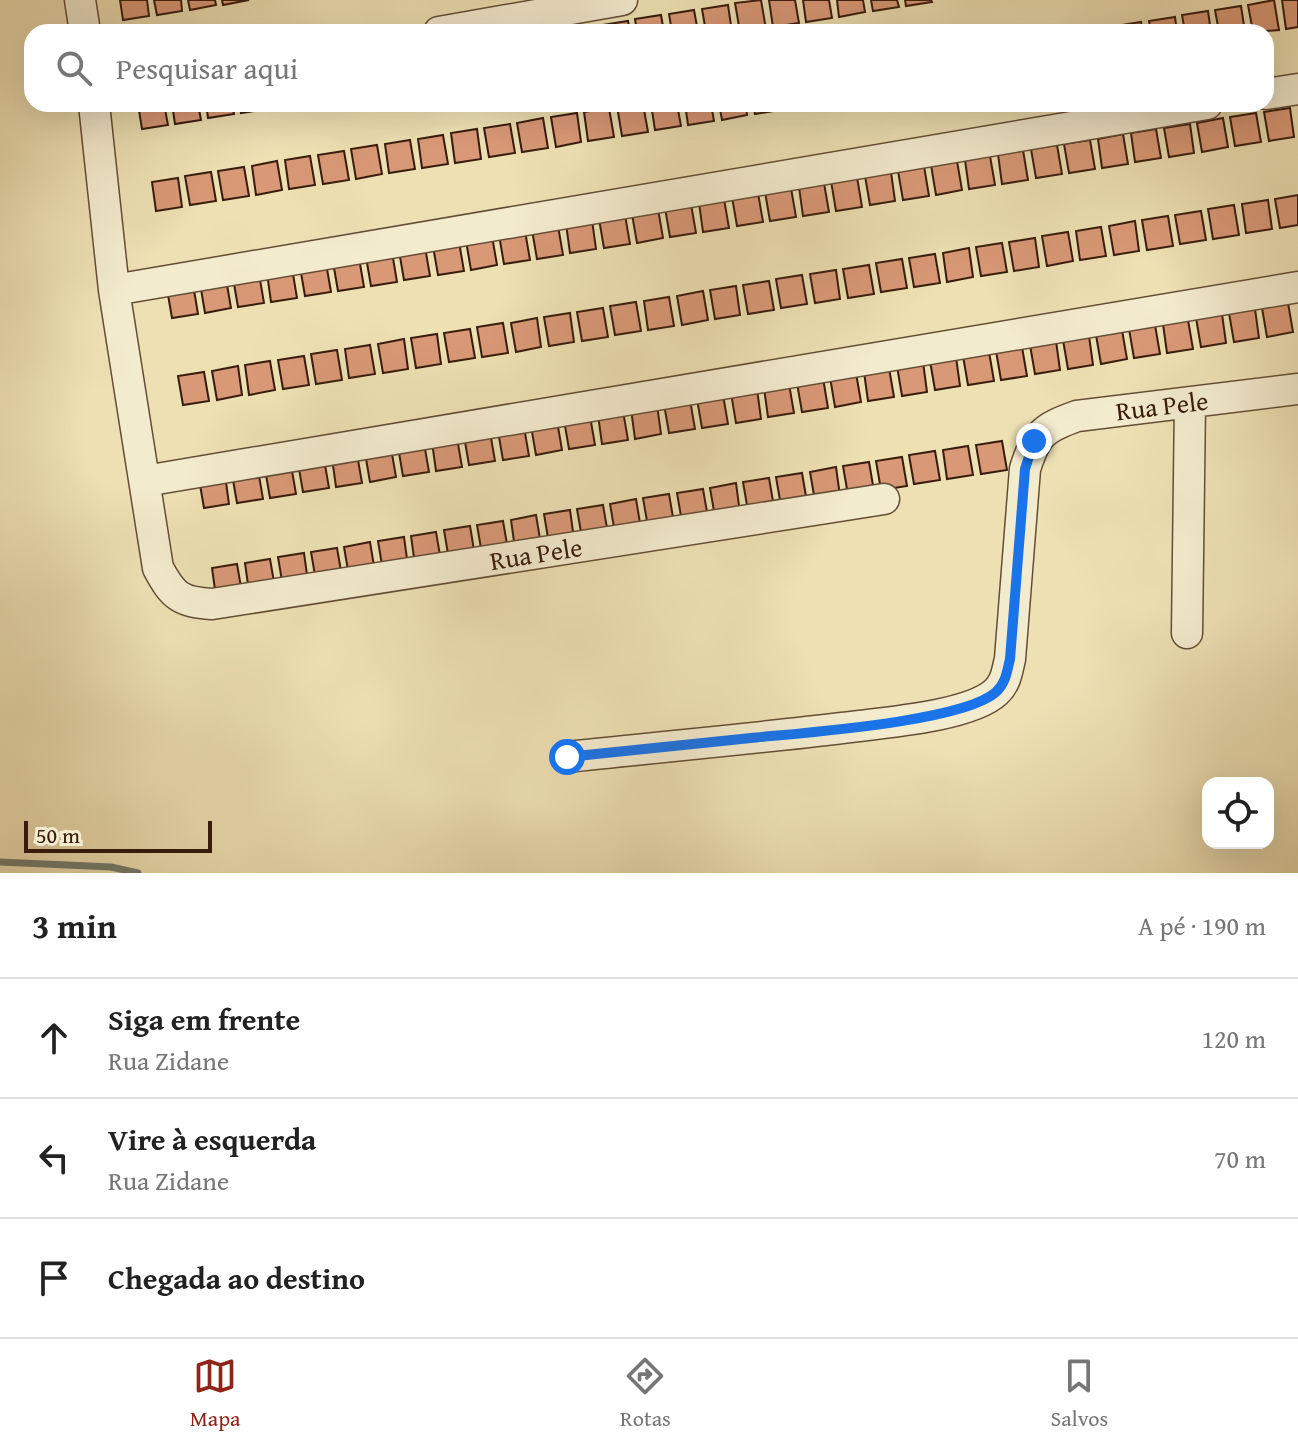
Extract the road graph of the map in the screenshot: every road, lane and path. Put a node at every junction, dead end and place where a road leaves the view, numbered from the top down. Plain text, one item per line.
1 (80, 0) edge
2 (622, 0) edge
3 (84, 24) edge
4 (485, 24) edge
5 (1298, 89) edge
6 (1274, 93) edge
7 (95, 112) edge
8 (1160, 112) edge
9 (1298, 287) edge
10 (114, 290) junction
11 (1298, 389) edge
12 (1190, 402) junction
13 (145, 481) junction
14 (884, 499) dead end
15 (1187, 633) dead end
16 (567, 757) dead end

1 - 3 street
2 - 4 street
5 - 6 street
7 - 10 street
8 - 10 street
9 - 13 street
10 - 13 street
11 - 12 street, Rua Pele
12 - 15 street
12 - 16 street, Rua Pele
13 - 14 street, Rua Pele

